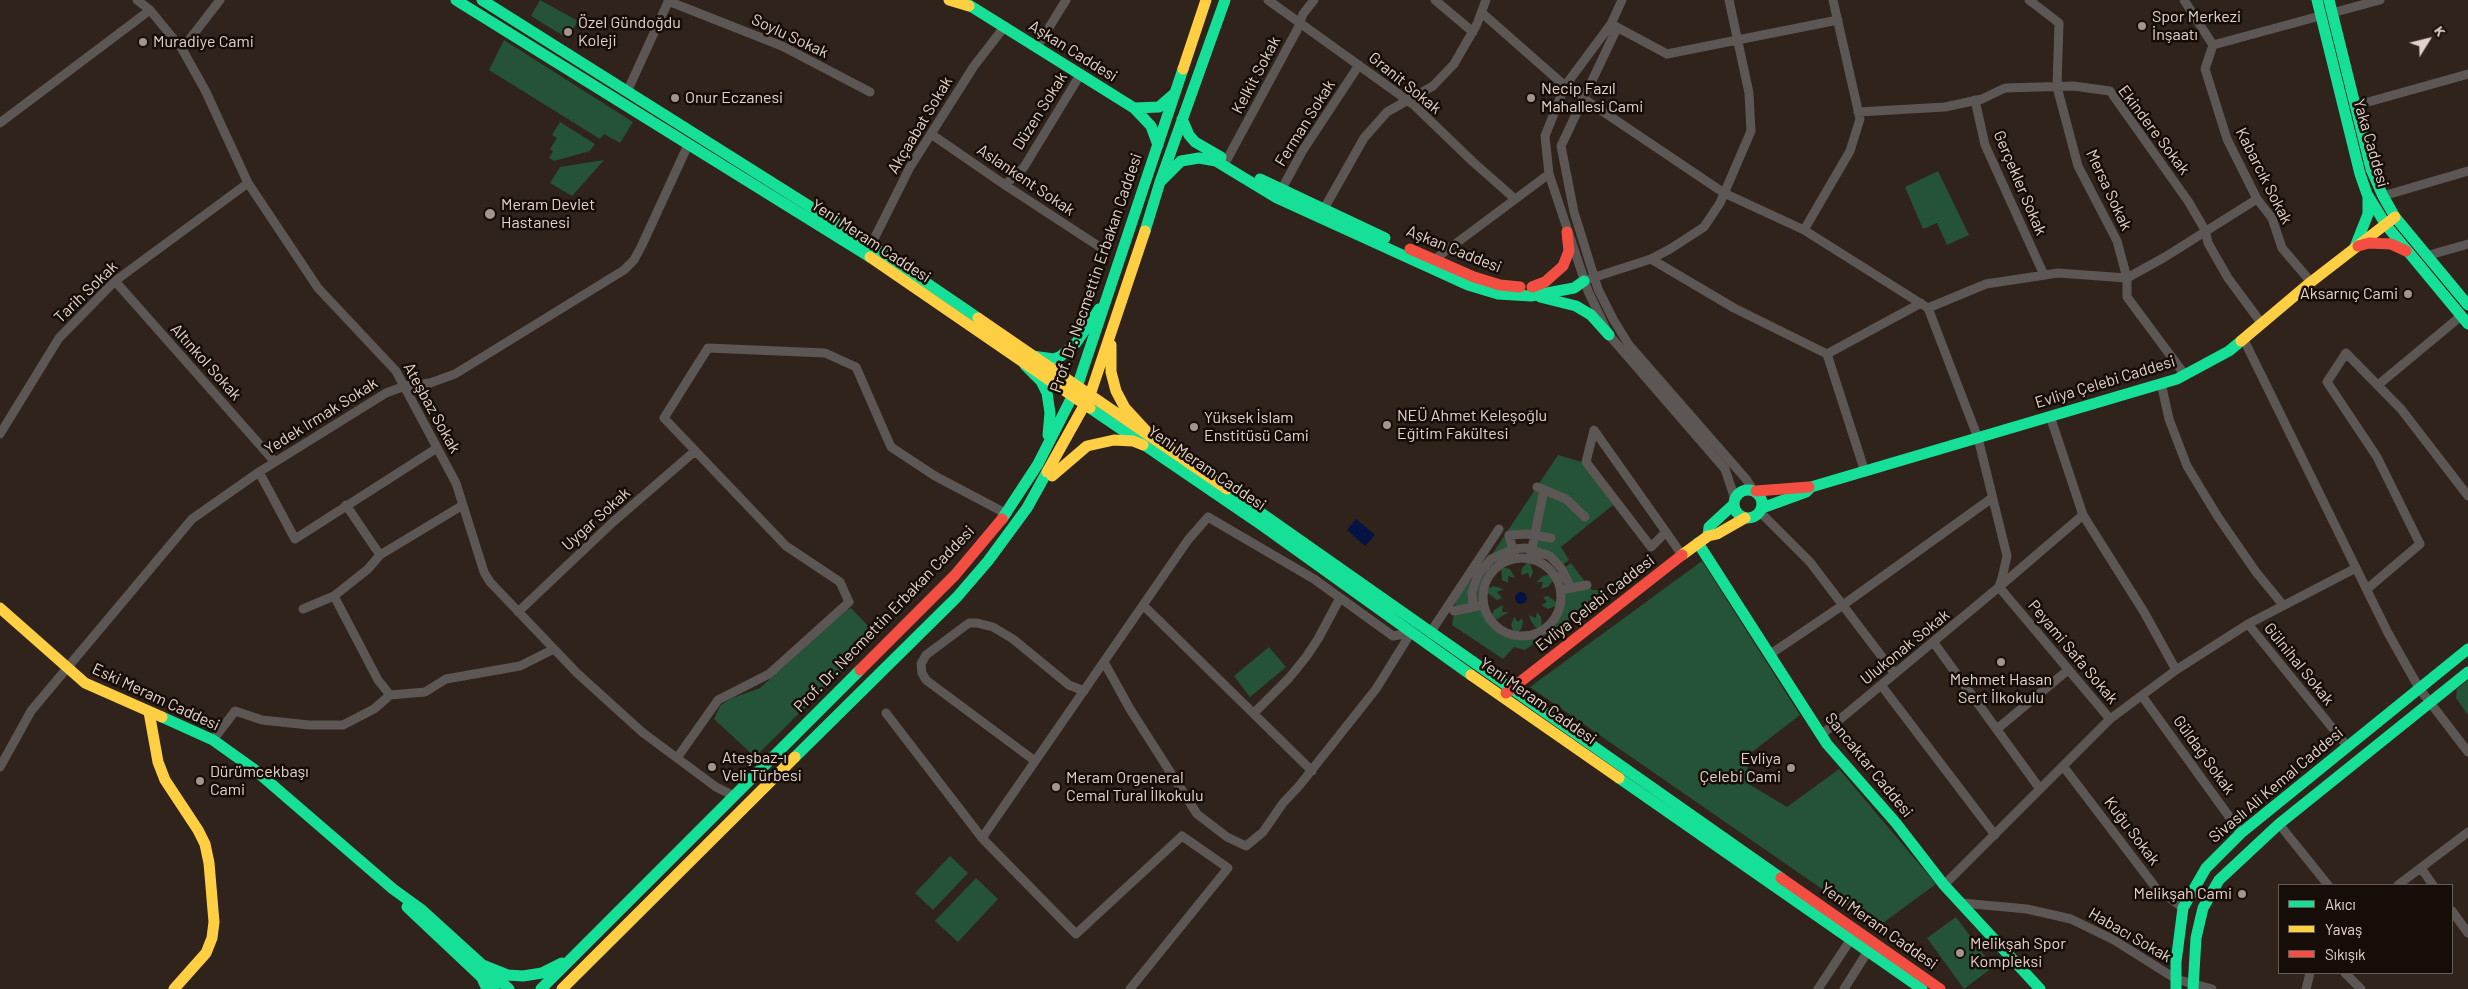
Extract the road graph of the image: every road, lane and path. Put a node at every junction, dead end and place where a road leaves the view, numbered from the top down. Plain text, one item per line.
1 (137, 0) edge
2 (220, 0) edge
3 (456, 0) edge
4 (482, 0) edge
5 (669, 0) edge
6 (948, 0) edge
7 (1066, 0) edge
8 (1206, 0) edge
9 (1224, 0) edge
10 (1268, 0) edge
11 (1314, 0) edge
12 (1435, 0) edge
13 (1486, 0) edge
14 (1622, 0) edge
15 (1730, 0) edge
16 (1833, 0) edge
17 (2029, 0) edge
18 (2184, 0) edge
19 (2317, 0) edge
20 (2329, 0) edge
21 (2380, 0) edge
22 (965, 3) edge
23 (150, 10) junction
24 (1482, 13) junction
25 (2332, 13) junction
26 (2320, 16) junction
27 (1838, 20) junction
28 (1300, 22) junction
29 (1005, 26) junction
30 (1614, 26) junction
31 (1474, 32) junction
32 (1738, 40) junction
33 (2213, 45) junction
34 (1037, 47) junction
35 (182, 49) junction
36 (1359, 65) junction
37 (2468, 74) edge
38 (1080, 75) junction
39 (1565, 86) junction
40 (2057, 87) junction
41 (627, 92) junction
42 (870, 92) dead end
43 (1174, 94) junction
44 (1583, 98) junction
45 (1974, 100) junction
46 (1408, 102) junction
47 (2354, 106) junction
48 (1134, 108) junction
49 (1858, 112) junction
50 (1182, 118) junction
51 (0, 124) edge
52 (931, 134) junction
53 (1158, 144) junction
54 (688, 145) junction
55 (1226, 162) junction
56 (2468, 171) edge
57 (1549, 174) junction
58 (1160, 182) junction
59 (248, 183) junction
60 (1005, 186) junction
61 (1724, 193) junction
62 (1279, 194) junction
63 (2367, 194) junction
64 (2382, 196) junction
65 (1515, 199) junction
66 (2257, 199) junction
67 (1322, 214) junction
68 (2391, 221) junction
69 (1804, 230) junction
70 (2205, 230) junction
71 (1568, 232) junction
72 (2468, 244) edge
73 (871, 246) junction
74 (2355, 247) junction
75 (1106, 251) dead end
76 (2411, 254) junction
77 (2426, 256) junction
78 (1651, 259) junction
79 (1430, 263) junction
80 (2044, 275) junction
81 (2127, 278) junction
82 (1589, 279) junction
83 (115, 281) junction
84 (2311, 282) junction
85 (1532, 291) junction
86 (1106, 301) junction
87 (2468, 305) edge
88 (1924, 306) junction
89 (2464, 320) edge
90 (2262, 324) junction
91 (1111, 330) junction
92 (1608, 335) junction
93 (2244, 340) junction
94 (1827, 354) junction
95 (1029, 360) junction
96 (2185, 375) junction
97 (2161, 383) junction
98 (2378, 385) junction
99 (405, 386) junction
100 (1075, 392) junction
101 (1087, 400) junction
102 (2050, 416) junction
103 (0, 434) edge
104 (1978, 438) junction
105 (1146, 440) junction
106 (437, 448) junction
107 (1046, 448) junction
108 (695, 451) junction
109 (276, 462) junction
110 (260, 472) junction
111 (1865, 472) junction
112 (1812, 487) junction
113 (1040, 489) junction
114 (1754, 491) junction
115 (2468, 496) edge
116 (1992, 498) junction
117 (1734, 502) junction
118 (346, 505) junction
119 (463, 505) junction
120 (1761, 510) junction
121 (1007, 514) junction
122 (2083, 514) junction
123 (1585, 517) dead end
124 (1745, 518) junction
125 (1499, 529) dead end
126 (1666, 532) junction
127 (1534, 535) junction
128 (1708, 536) junction
129 (1551, 538) dead end
130 (1698, 543) junction
131 (1513, 549) junction
132 (1530, 554) junction
133 (380, 555) junction
134 (1682, 555) junction
135 (1515, 559) junction
136 (1570, 562) dead end
137 (2356, 568) junction
138 (1481, 570) junction
139 (1558, 570) junction
140 (1490, 576) junction
141 (1587, 585) dead end
142 (1571, 588) junction
143 (1999, 588) junction
144 (1561, 589) junction
145 (2367, 589) junction
146 (334, 596) junction
147 (1340, 598) junction
148 (1143, 605) junction
149 (1484, 605) junction
150 (1843, 605) junction
151 (2283, 605) junction
152 (1473, 607) junction
153 (0, 608) edge
154 (304, 609) dead end
155 (1454, 611) dead end
156 (518, 612) junction
157 (2248, 624) junction
158 (1414, 628) junction
159 (1430, 633) junction
160 (1934, 642) junction
161 (554, 649) junction
162 (2468, 649) edge
163 (1770, 655) junction
164 (1104, 662) junction
165 (68, 670) junction
166 (2068, 670) junction
167 (2176, 670) junction
168 (2468, 672) edge
169 (1896, 674) junction
170 (1882, 685) junction
171 (2420, 688) junction
172 (1084, 691) junction
173 (1507, 693) junction
174 (390, 695) junction
175 (2142, 696) junction
176 (2430, 703) junction
177 (149, 712) junction
178 (886, 713) dead end
179 (1254, 713) junction
180 (2110, 719) junction
181 (1997, 730) junction
182 (1821, 735) junction
183 (213, 740) junction
184 (2347, 746) junction
185 (2468, 752) edge
186 (677, 758) junction
187 (1035, 762) junction
188 (2063, 766) junction
189 (0, 767) edge
190 (1312, 771) junction
191 (2040, 789) junction
192 (732, 795) junction
193 (2279, 824) junction
194 (2468, 832) edge
195 (2241, 833) junction
196 (1995, 835) junction
197 (982, 838) junction
198 (2421, 868) junction
199 (2327, 884) edge
200 (2399, 884) edge
201 (2433, 884) edge
202 (1944, 885) junction
203 (1962, 903) junction
204 (2183, 908) junction
205 (2453, 912) edge
206 (2468, 934) edge
207 (1851, 939) junction
208 (1868, 951) junction
209 (574, 956) junction
210 (588, 963) junction
211 (482, 971) junction
212 (2310, 974) edge
213 (2346, 974) edge
214 (2176, 984) edge
215 (2193, 986) edge
216 (174, 989) edge
217 (487, 989) edge
218 (494, 989) edge
219 (509, 989) edge
220 (541, 989) edge
221 (562, 989) edge
222 (573, 989) edge
223 (1130, 989) edge
224 (1818, 989) edge
225 (1844, 989) edge
226 (1922, 989) edge
227 (1940, 989) edge
228 (2040, 989) edge
229 (2212, 989) edge
230 (2306, 989) edge
231 (2361, 989) edge

1 - 23 street, Ateşbaz Sokak
2 - 35 street
3 - 54 main road, Yeni Meram Caddesi
4 - 41 main road, Yeni Meram Caddesi
5 - 41 street
5 - 42 street, Soylu Sokak
6 - 22 main road, Aşkan Caddesi
7 - 34 street
8 - 43 main road, Prof. Dr. Necmettin Erbakan Caddesi
9 - 50 main road, Prof. Dr. Necmettin Erbakan Caddesi
10 - 28 street, Granit Sokak
11 - 28 street, Kelkit Sokak
12 - 31 street
13 - 24 street
14 - 30 street
15 - 32 street
16 - 27 street
17 - 40 street, Mersa Sokak
18 - 33 street
19 - 26 main road, Yaka Caddesi
20 - 25 main road, Yaka Caddesi
21 - 25 street
22 - 29 main road, Aşkan Caddesi
23 - 35 street, Ateşbaz Sokak
23 - 51 street
24 - 31 street
24 - 39 street
25 - 47 main road, Yaka Caddesi
26 - 33 street
26 - 63 main road, Yaka Caddesi
27 - 32 street
27 - 49 street
28 - 36 street, Granit Sokak
28 - 55 street, Kelkit Sokak
29 - 34 main road, Aşkan Caddesi
29 - 52 street, Akçaabat Sokak
30 - 32 street
30 - 39 street
30 - 44 street
31 - 46 street
32 - 61 street
33 - 66 street, Kabarcık Sokak
34 - 38 main road, Aşkan Caddesi
35 - 59 street, Ateşbaz Sokak
36 - 46 street, Granit Sokak
36 - 62 street, Ferman Sokak
37 - 47 street
38 - 48 main road, Aşkan Caddesi
38 - 60 street, Düzen Sokak
39 - 44 street
39 - 57 street
40 - 45 street, Ekindere Sokak
40 - 70 street, Ekindere Sokak
40 - 81 street, Mersa Sokak
41 - 73 main road, Yeni Meram Caddesi
43 - 48 main road
43 - 53 main road, Prof. Dr. Necmettin Erbakan Caddesi
44 - 61 street
44 - 82 street
45 - 49 street, Ekindere Sokak
45 - 80 street, Gerçekler Sokak
46 - 65 street, Granit Sokak
46 - 67 street
47 - 64 main road, Yaka Caddesi
48 - 53 main road, Aşkan Caddesi
49 - 69 street
50 - 55 main road, Aşkan Caddesi
50 - 58 main road, Prof. Dr. Necmettin Erbakan Caddesi
52 - 60 street, Aslankent Sokak
52 - 73 street, Akçaabat Sokak
53 - 86 main road, Prof. Dr. Necmettin Erbakan Caddesi
54 - 95 main road, Yeni Meram Caddesi
54 - 99 street, Yedek Irmak Sokak
55 - 58 main road, Aşkan Caddesi
55 - 62 main road, Aşkan Caddesi
56 - 64 street
57 - 65 street
57 - 71 street
58 - 91 main road, Prof. Dr. Necmettin Erbakan Caddesi
59 - 83 street, Tarih Sokak
59 - 99 street, Ateşbaz Sokak
60 - 75 street, Aslankent Sokak
61 - 69 street
61 - 78 street
62 - 67 main road, Aşkan Caddesi
63 - 68 main road, Yaka Caddesi
63 - 74 main road
64 - 68 main road, Yaka Caddesi
65 - 79 street
66 - 70 street
66 - 84 street, Kabarcık Sokak
67 - 79 main road, Aşkan Caddesi
68 - 74 main road, Evliya Çelebi Caddesi
68 - 76 main road, Yaka Caddesi
68 - 77 main road, Yaka Caddesi
69 - 88 street
70 - 81 street
70 - 90 street, Ekindere Sokak
71 - 82 street
71 - 85 main road
72 - 77 street
73 - 95 main road, Yeni Meram Caddesi
74 - 76 main road
74 - 84 main road, Evliya Çelebi Caddesi
76 - 89 main road, Yaka Caddesi
77 - 87 main road, Yaka Caddesi
78 - 82 street
78 - 94 street
79 - 85 main road, Aşkan Caddesi
80 - 81 street
80 - 88 street
81 - 96 street, Mersa Sokak
82 - 85 main road, Aşkan Caddesi
82 - 92 street
82 - 114 street
83 - 103 street, Tarih Sokak
83 - 109 street, Altınkol Sokak
84 - 90 main road, Evliya Çelebi Caddesi
85 - 92 main road
86 - 95 main road
86 - 100 main road, Prof. Dr. Necmettin Erbakan Caddesi
88 - 94 street
88 - 104 street
89 - 98 street
90 - 93 main road, Evliya Çelebi Caddesi
91 - 101 main road, Prof. Dr. Necmettin Erbakan Caddesi
91 - 105 main road
92 - 117 street
93 - 96 main road, Evliya Çelebi Caddesi
93 - 137 street
94 - 111 street
95 - 100 main road, Yeni Meram Caddesi
95 - 107 main road
96 - 97 main road, Evliya Çelebi Caddesi
97 - 102 main road, Evliya Çelebi Caddesi
97 - 151 street
98 - 115 street
98 - 145 street
99 - 106 street, Ateşbaz Sokak
99 - 109 street, Yedek Irmak Sokak
100 - 101 main road, Yeni Meram Caddesi
100 - 107 main road, Prof. Dr. Necmettin Erbakan Caddesi
101 - 105 main road, Yeni Meram Caddesi
101 - 113 main road, Prof. Dr. Necmettin Erbakan Caddesi
102 - 104 main road, Evliya Çelebi Caddesi
102 - 122 street
104 - 111 main road, Evliya Çelebi Caddesi
104 - 116 street
105 - 113 main road
105 - 158 main road, Yeni Meram Caddesi
106 - 118 street
106 - 119 street, Ateşbaz Sokak
107 - 121 main road, Prof. Dr. Necmettin Erbakan Caddesi
108 - 121 street
108 - 156 street, Uygar Sokak
108 - 186 street
109 - 110 street, Yedek Irmak Sokak
110 - 118 street
110 - 165 street, Yedek Irmak Sokak
111 - 112 main road, Evliya Çelebi Caddesi
112 - 114 main road, Evliya Çelebi Caddesi
112 - 120 main road, Evliya Çelebi Caddesi
113 - 210 main road, Prof. Dr. Necmettin Erbakan Caddesi
114 - 117 main road
114 - 120 main road
116 - 143 street
116 - 150 street
117 - 124 main road
117 - 128 main road, Evliya Çelebi Caddesi
118 - 133 street
119 - 133 street
119 - 156 street, Ateşbaz Sokak
120 - 124 main road
120 - 150 street
121 - 192 main road, Prof. Dr. Necmettin Erbakan Caddesi
122 - 143 street, Ulukonak Sokak
122 - 167 street
123 - 127 street
124 - 128 main road, Evliya Çelebi Caddesi
125 - 159 street
126 - 126 street
126 - 134 street
127 - 129 street
127 - 131 street
127 - 132 street
128 - 130 main road, Evliya Çelebi Caddesi
130 - 134 main road, Evliya Çelebi Caddesi
130 - 163 main road, Sancaktar Caddesi
131 - 132 street
131 - 135 street
131 - 138 street
132 - 135 street
132 - 139 street
133 - 146 street
134 - 173 main road, Evliya Çelebi Caddesi
135 - 140 street
136 - 139 street
137 - 145 street
137 - 151 street, Peyami Safa Sokak
138 - 140 street
138 - 152 street
139 - 142 street
139 - 144 street
140 - 149 street
141 - 142 street
142 - 144 street
143 - 160 street, Ulukonak Sokak
143 - 166 street, Peyami Safa Sokak
144 - 149 street
145 - 171 street
146 - 154 street
146 - 174 street
147 - 148 street
147 - 158 street
147 - 179 street
148 - 164 street
148 - 179 street
149 - 152 street
150 - 163 street
150 - 169 street
151 - 157 street, Peyami Safa Sokak
152 - 155 street
153 - 165 main road, Eski Meram Caddesi
156 - 161 street, Ateşbaz Sokak
157 - 167 street, Peyami Safa Sokak
157 - 184 street, Gülnihal Sokak
158 - 159 main road, Yeni Meram Caddesi
158 - 173 main road, Yeni Meram Caddesi
158 - 190 street
159 - 173 main road, Yeni Meram Caddesi
160 - 169 street, Ulukonak Sokak
160 - 181 street
161 - 174 street
161 - 186 street, Ateşbaz Sokak
162 - 171 main road, Sivaslı Ali Kemal Caddesi
163 - 182 main road, Sancaktar Caddesi
164 - 172 street
164 - 190 street
165 - 177 main road, Eski Meram Caddesi
165 - 189 street, Yedek Irmak Sokak
166 - 180 street, Peyami Safa Sokak
166 - 181 street
167 - 175 street, Peyami Safa Sokak
168 - 176 main road, Sivaslı Ali Kemal Caddesi
169 - 170 street, Ulukonak Sokak
170 - 182 street, Ulukonak Sokak
170 - 196 street
171 - 176 street
171 - 184 main road, Sivaslı Ali Kemal Caddesi
172 - 187 street
172 - 187 street
173 - 207 main road, Yeni Meram Caddesi
173 - 227 main road, Yeni Meram Caddesi
174 - 183 street
175 - 180 street, Peyami Safa Sokak
175 - 195 street, Güldağ Sokak
176 - 185 street
176 - 193 main road, Sivaslı Ali Kemal Caddesi
177 - 183 main road, Eski Meram Caddesi
177 - 216 main road
178 - 197 street
179 - 190 street
180 - 188 street
181 - 191 street
182 - 202 main road, Sancaktar Caddesi
183 - 211 main road, Eski Meram Caddesi
184 - 195 main road, Sivaslı Ali Kemal Caddesi
186 - 192 street, Ateşbaz Sokak
187 - 197 street
188 - 191 street
188 - 204 street, Kuğu Sokak
191 - 196 street
192 - 209 main road, Prof. Dr. Necmettin Erbakan Caddesi
193 - 199 street
193 - 215 main road, Sivaslı Ali Kemal Caddesi
194 - 198 street
195 - 204 main road, Sivaslı Ali Kemal Caddesi
196 - 202 street
197 - 223 street
198 - 200 street
198 - 201 street
202 - 203 main road, Sancaktar Caddesi
203 - 214 street, Habacı Sokak
203 - 228 main road, Sancaktar Caddesi
204 - 214 main road, Sivaslı Ali Kemal Caddesi
205 - 206 street
207 - 208 main road, Yeni Meram Caddesi
207 - 224 street
208 - 225 street
208 - 226 main road, Yeni Meram Caddesi
209 - 211 main road
209 - 220 main road, Prof. Dr. Necmettin Erbakan Caddesi
210 - 221 main road, Prof. Dr. Necmettin Erbakan Caddesi
210 - 222 main road
211 - 217 main road
211 - 218 main road, Eski Meram Caddesi
211 - 219 main road, Eski Meram Caddesi
212 - 230 street
213 - 231 street
214 - 215 street, Habacı Sokak
215 - 229 street, Habacı Sokak

